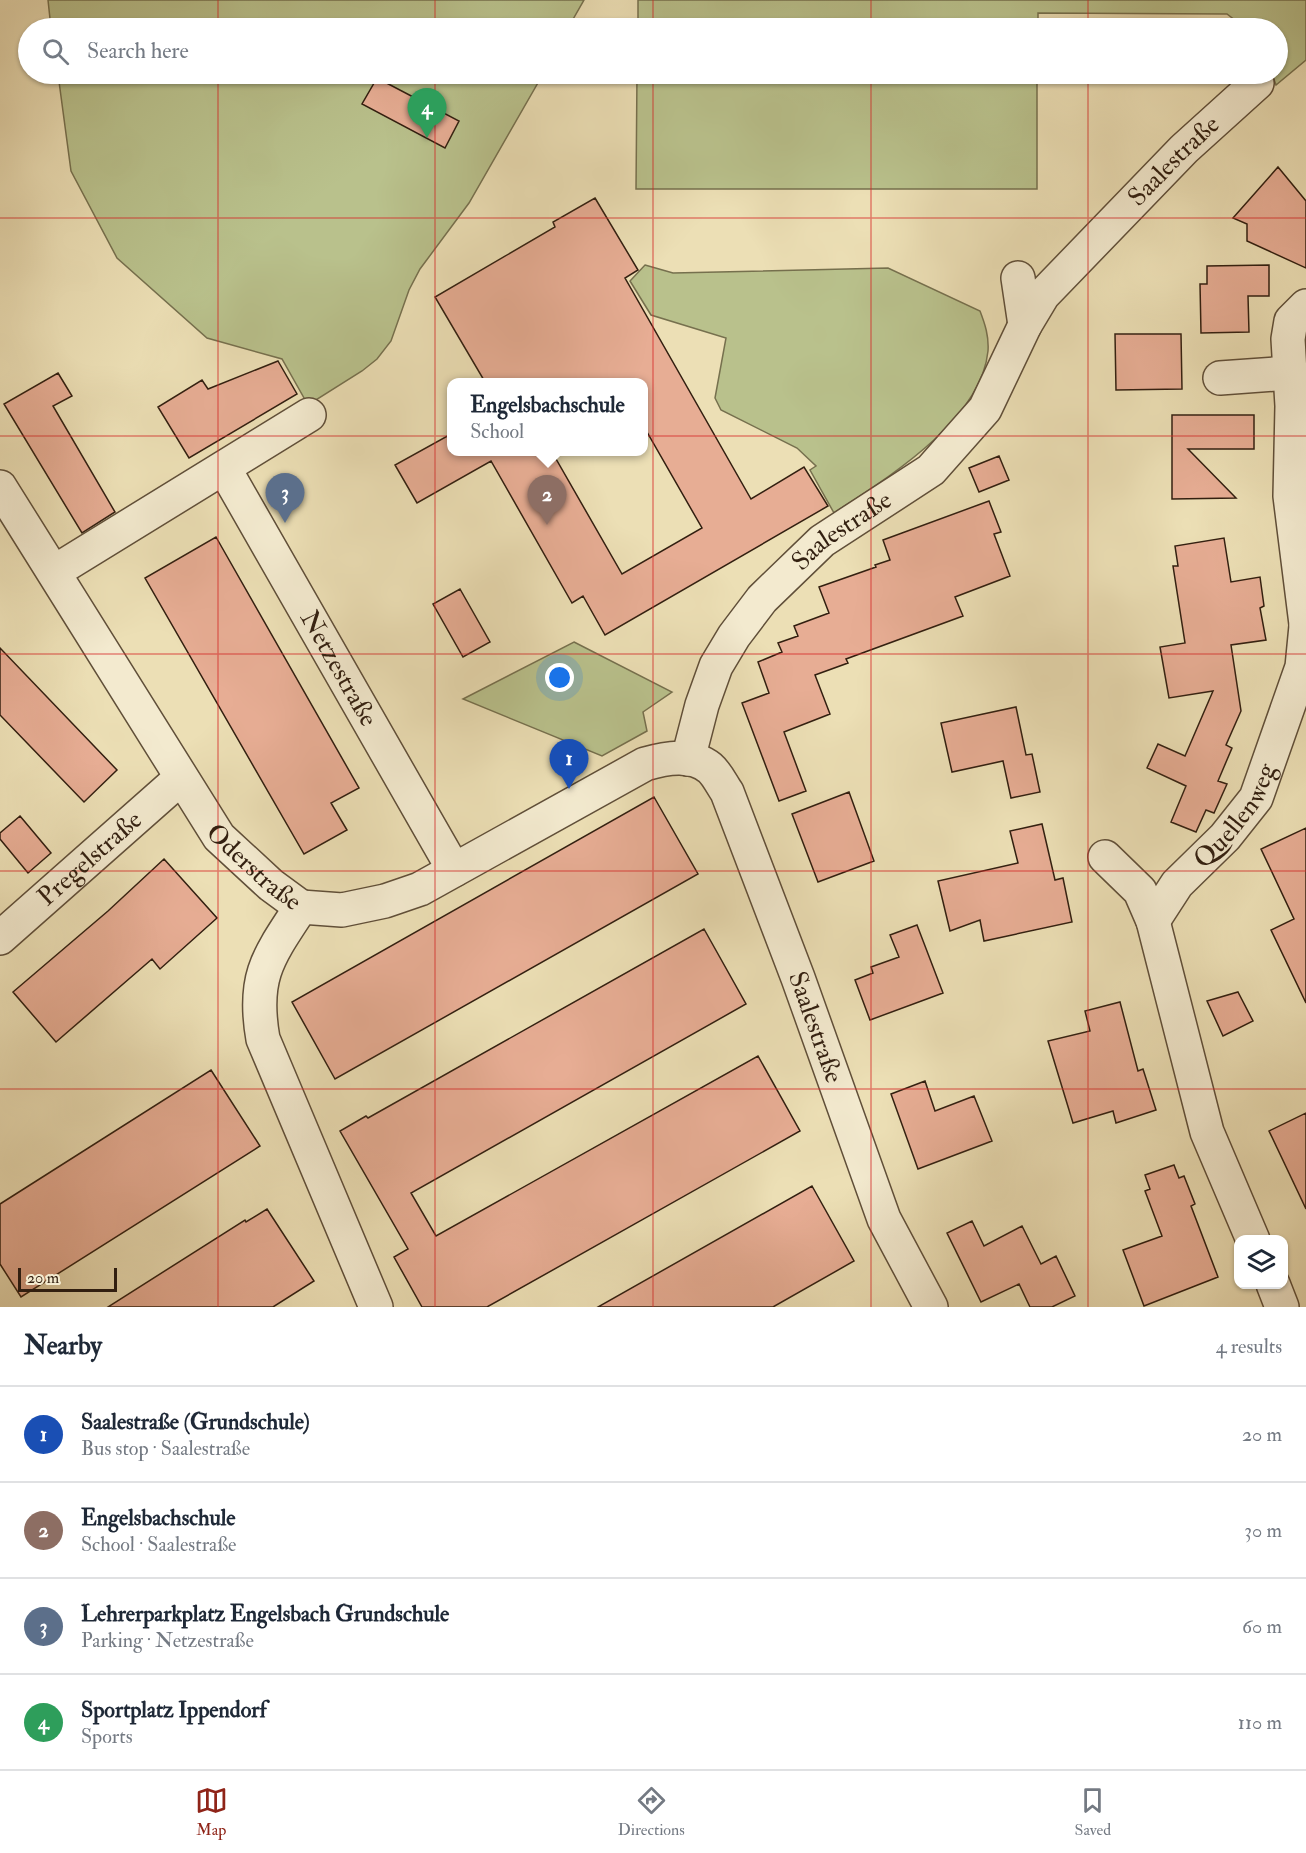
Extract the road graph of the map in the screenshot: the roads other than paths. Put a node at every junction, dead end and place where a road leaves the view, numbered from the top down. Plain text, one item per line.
1 (1256, 84) edge
2 (1018, 278) dead end
3 (1306, 306) edge
4 (1025, 325) junction
5 (1289, 373) junction
6 (1220, 378) dead end
7 (309, 415) dead end
8 (224, 468) junction
9 (0, 487) edge
10 (54, 572) junction
11 (1306, 625) edge
12 (688, 759) junction
13 (181, 778) junction
14 (1105, 857) dead end
15 (454, 870) junction
16 (301, 907) junction
17 (1153, 921) junction
18 (0, 938) edge
19 (1251, 1235) edge
20 (1276, 1289) edge
21 (376, 1307) edge
22 (931, 1307) edge
23 (1282, 1307) edge

1 - 4 street, Saalestraße
2 - 4 street
3 - 5 street, Quellenweg
4 - 12 street, Saalestraße
5 - 6 street
5 - 11 street, Quellenweg
7 - 8 street
8 - 10 street
8 - 15 street, Netzestraße
9 - 10 street, Oderstraße
10 - 13 street, Oderstraße
11 - 17 street, Quellenweg
12 - 15 street
12 - 22 street, Saalestraße
13 - 16 street, Oderstraße
13 - 18 street, Pregelstraße
14 - 17 street
15 - 16 street
16 - 21 street, Oderstraße
17 - 19 street
20 - 23 street

